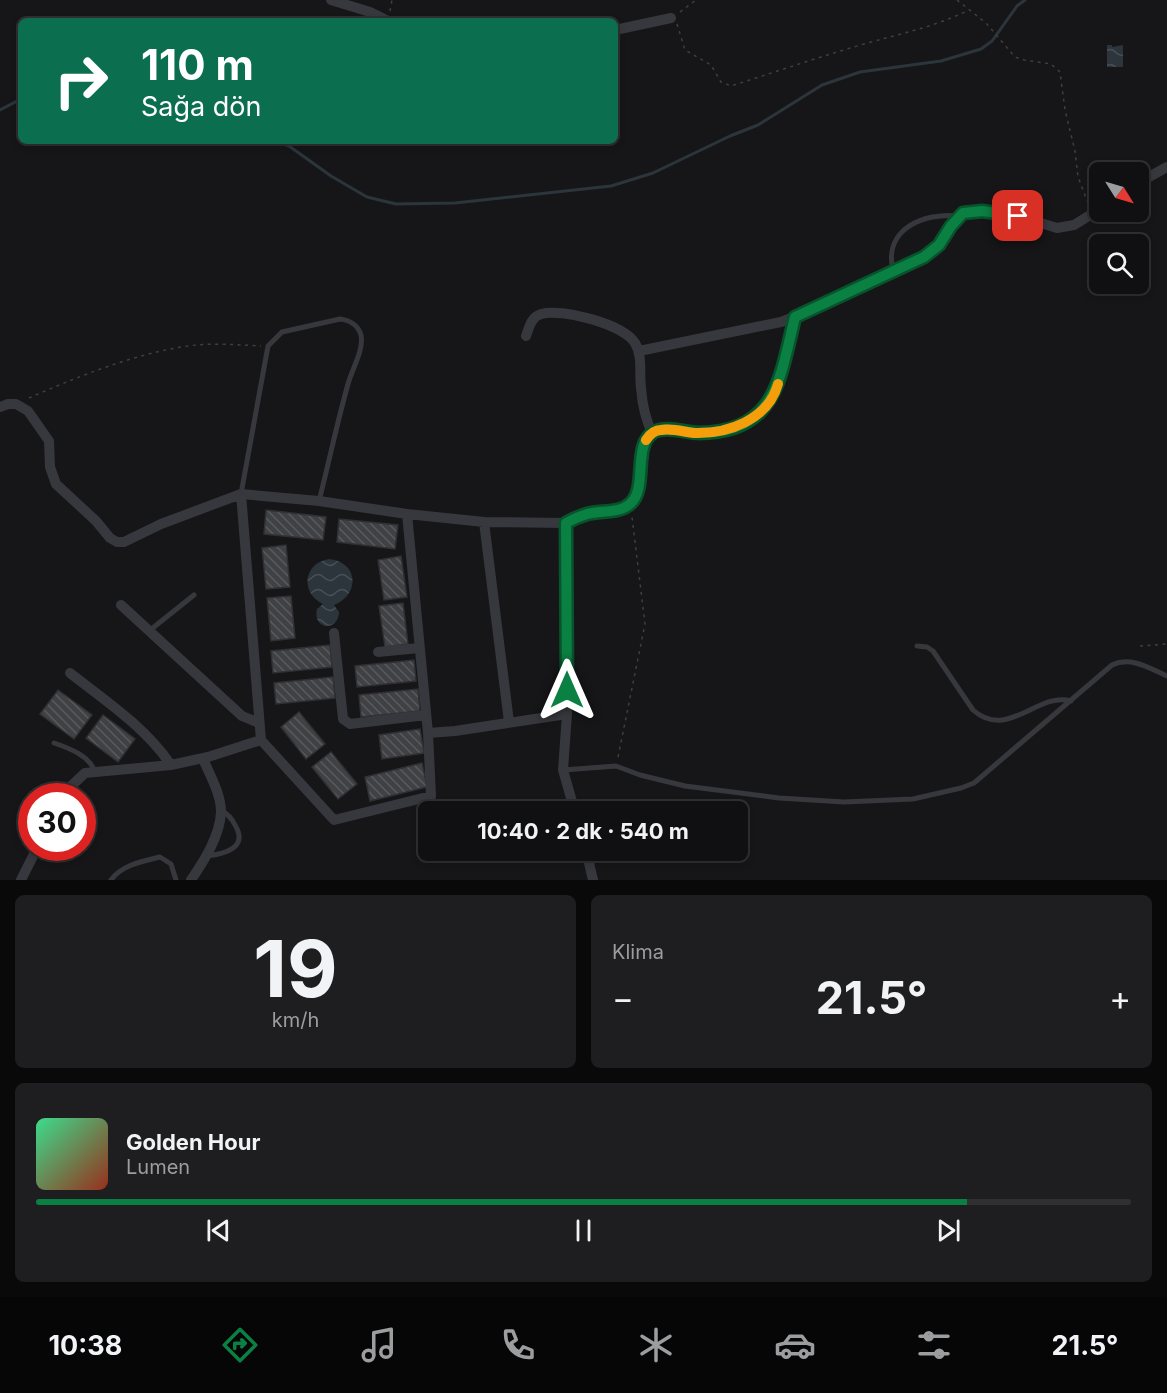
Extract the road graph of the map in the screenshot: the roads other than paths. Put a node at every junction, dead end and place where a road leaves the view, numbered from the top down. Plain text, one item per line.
1 (331, 0) edge
2 (382, 18) edge
3 (671, 18) road end
4 (618, 29) edge
5 (1167, 167) edge
6 (1149, 177) edge
7 (959, 216) junction
8 (1089, 216) edge
9 (893, 270) junction
10 (795, 317) junction
11 (526, 336) dead end
12 (639, 351) junction
13 (0, 407) edge
14 (652, 433) junction
15 (241, 494) junction
16 (319, 501) junction
17 (406, 514) junction
18 (484, 522) junction
19 (566, 523) junction
20 (194, 596) dead end
21 (121, 605) dead end
22 (149, 631) junction
23 (334, 633) dead end
24 (916, 646) dead end
25 (419, 648) junction
26 (378, 652) dead end
27 (70, 673) dead end
28 (1167, 676) edge
29 (1071, 701) junction
30 (567, 714) junction
31 (426, 715) junction
32 (509, 722) junction
33 (260, 723) junction
34 (428, 733) junction
35 (261, 740) junction
36 (54, 743) dead end
37 (203, 759) junction
38 (171, 765) junction
39 (563, 770) junction
40 (95, 772) junction
41 (74, 783) edge
42 (572, 801) edge
43 (221, 810) junction
44 (205, 856) junction
45 (30, 861) edge
46 (589, 861) edge
47 (21, 880) edge
48 (111, 880) edge
49 (176, 880) edge
50 (191, 880) edge
51 (593, 880) edge

1 - 2 street
3 - 4 street
5 - 6 street
7 - 8 street
7 - 9 street
7 - 9 lane
9 - 10 street
10 - 12 street
10 - 14 street
11 - 12 street
12 - 14 street
13 - 15 street
14 - 19 street
15 - 16 street
15 - 16 lane
15 - 33 street
16 - 17 street
17 - 18 street
17 - 25 street
18 - 19 street
18 - 32 street
19 - 30 street
20 - 22 lane
21 - 22 street
22 - 33 street
23 - 31 street
24 - 29 lane
25 - 26 street
25 - 31 street
27 - 38 street
28 - 29 lane
29 - 39 lane
30 - 32 street
30 - 39 street
31 - 34 street
32 - 34 street
33 - 35 street
34 - 35 street
35 - 37 street
36 - 40 lane
37 - 38 street
37 - 43 street
38 - 40 street
39 - 42 street
40 - 41 street
43 - 44 street
43 - 44 lane
44 - 50 street
45 - 47 street
46 - 51 street
48 - 49 lane

